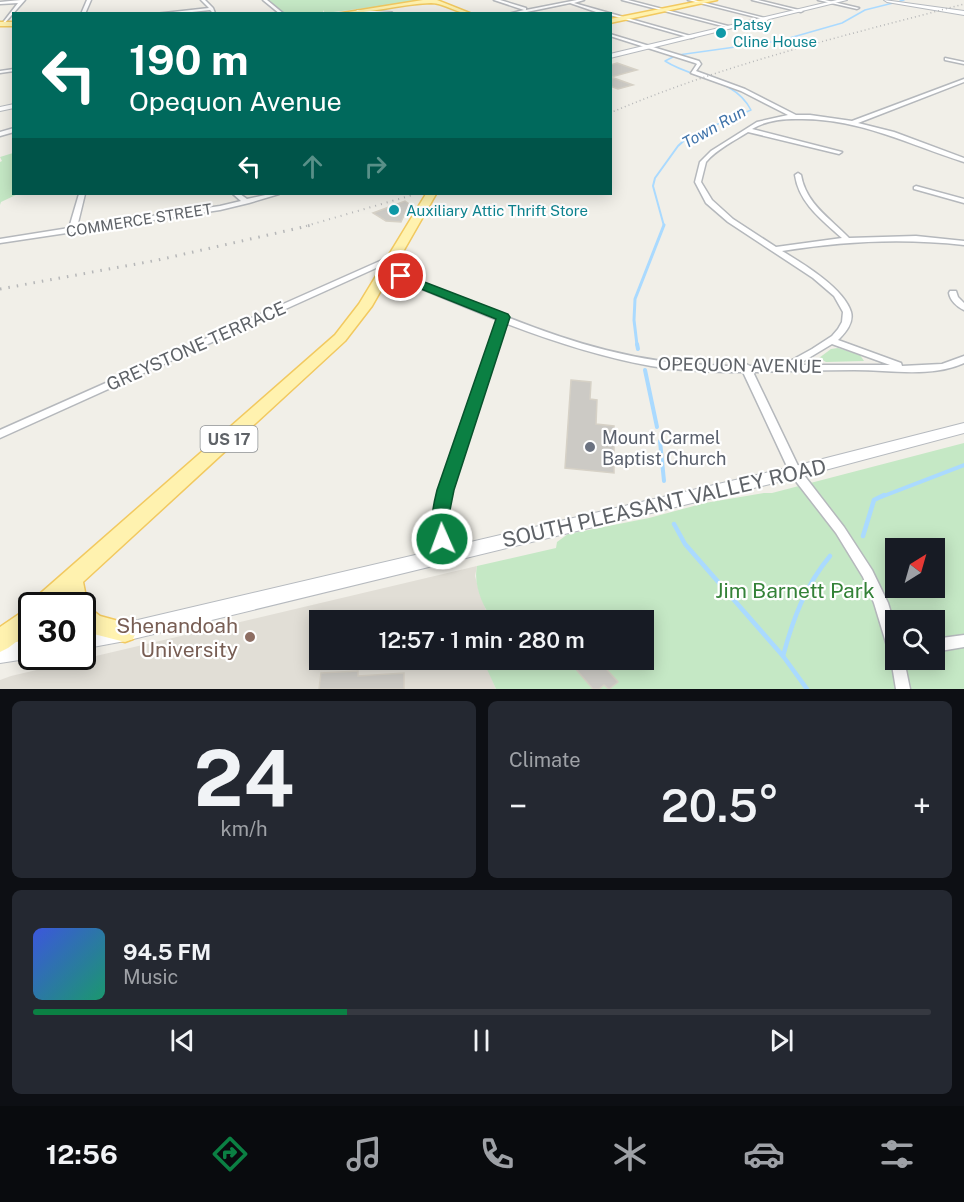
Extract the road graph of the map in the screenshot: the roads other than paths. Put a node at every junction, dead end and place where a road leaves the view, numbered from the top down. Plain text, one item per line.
1 (203, 0) edge
2 (265, 0) edge
3 (442, 0) edge
4 (495, 0) edge
5 (560, 0) edge
6 (582, 0) edge
7 (624, 0) edge
8 (690, 0) edge
9 (714, 0) edge
10 (754, 0) edge
11 (820, 0) edge
12 (844, 0) edge
13 (887, 0) edge
14 (22, 1) edge
15 (432, 1) edge
16 (0, 3) edge
17 (568, 3) junction
18 (701, 3) junction
19 (833, 3) junction
20 (207, 4) junction
21 (964, 6) edge
22 (163, 8) dead end
23 (857, 8) dead end
24 (952, 8) junction
25 (212, 9) junction
26 (528, 10) junction
27 (664, 10) junction
28 (801, 11) junction
29 (178, 12) edge
30 (214, 12) edge
31 (280, 12) edge
32 (357, 12) edge
33 (464, 12) edge
34 (518, 12) edge
35 (534, 12) edge
36 (602, 12) edge
37 (964, 13) edge
38 (612, 15) edge
39 (626, 18) junction
40 (767, 19) junction
41 (612, 21) edge
42 (1, 24) edge
43 (730, 27) junction
44 (612, 36) edge
45 (692, 36) junction
46 (649, 47) junction
47 (612, 56) edge
48 (946, 59) dead end
49 (964, 63) edge
50 (964, 80) edge
51 (796, 117) junction
52 (852, 123) junction
53 (748, 130) junction
54 (839, 152) dead end
55 (964, 160) edge
56 (798, 175) dead end
57 (916, 188) dead end
58 (82, 195) edge
59 (237, 195) edge
60 (272, 195) edge
61 (430, 195) edge
62 (964, 201) edge
63 (247, 202) junction
64 (72, 231) junction
65 (846, 238) junction
66 (0, 241) edge
67 (964, 243) edge
68 (774, 250) junction
69 (389, 265) junction
70 (953, 292) dead end
71 (964, 307) edge
72 (503, 317) junction
73 (832, 341) junction
74 (964, 359) edge
75 (746, 367) junction
76 (787, 367) junction
77 (905, 367) junction
78 (964, 428) edge
79 (0, 434) edge
80 (795, 472) junction
81 (446, 556) junction
82 (72, 579) junction
83 (58, 592) edge
84 (74, 592) edge
85 (885, 620) edge
86 (96, 625) edge
87 (18, 627) edge
88 (124, 632) junction
89 (96, 637) edge
90 (0, 641) edge
91 (964, 641) edge
92 (945, 644) edge
93 (18, 651) edge
94 (0, 653) edge
95 (899, 670) edge
96 (903, 689) edge

1 - 20 street
2 - 31 street
3 - 15 street
4 - 26 street
5 - 17 street
6 - 17 street
7 - 27 street
8 - 18 street
9 - 18 main road
10 - 28 street
11 - 19 street
12 - 19 street
13 - 24 street
14 - 16 street
14 - 42 street
15 - 32 main road
15 - 33 main road
17 - 26 street
17 - 36 street
18 - 27 main road
18 - 40 street
19 - 23 street
19 - 28 street
20 - 22 street
20 - 25 street
21 - 24 street
24 - 37 street
25 - 29 street
25 - 30 street
26 - 34 street
26 - 35 street
27 - 39 main road
27 - 43 street
28 - 40 street
38 - 39 street
39 - 41 main road
39 - 45 street
40 - 43 street
43 - 45 street
44 - 46 street
45 - 46 street
46 - 47 street
46 - 51 street
48 - 49 street
50 - 52 street
51 - 52 street
51 - 53 street
52 - 55 street
53 - 54 street
53 - 68 street
56 - 65 street
57 - 62 street
58 - 64 street
59 - 63 street
60 - 63 street, COMMERCE STREET
61 - 69 main road, US 17
63 - 64 street, COMMERCE STREET
64 - 66 street, COMMERCE STREET
65 - 67 street
65 - 68 street
68 - 73 street
69 - 72 street, OPEQUON AVENUE
69 - 79 street, GREYSTONE TERRACE
69 - 82 main road, US 17
70 - 71 street
72 - 75 street, OPEQUON AVENUE
72 - 81 street
73 - 76 street
73 - 77 street
74 - 77 street, OPEQUON AVENUE
75 - 76 street, OPEQUON AVENUE
75 - 80 street
76 - 77 street, OPEQUON AVENUE
78 - 80 street, SOUTH PLEASANT VALLEY ROAD
80 - 81 street, SOUTH PLEASANT VALLEY ROAD
80 - 85 street
81 - 88 street, SOUTH PLEASANT VALLEY ROAD
82 - 83 main road, US 17
82 - 84 main road
86 - 88 main road
87 - 90 main road
88 - 89 street, SOUTH PLEASANT VALLEY ROAD
91 - 92 street
93 - 94 street
95 - 96 street

